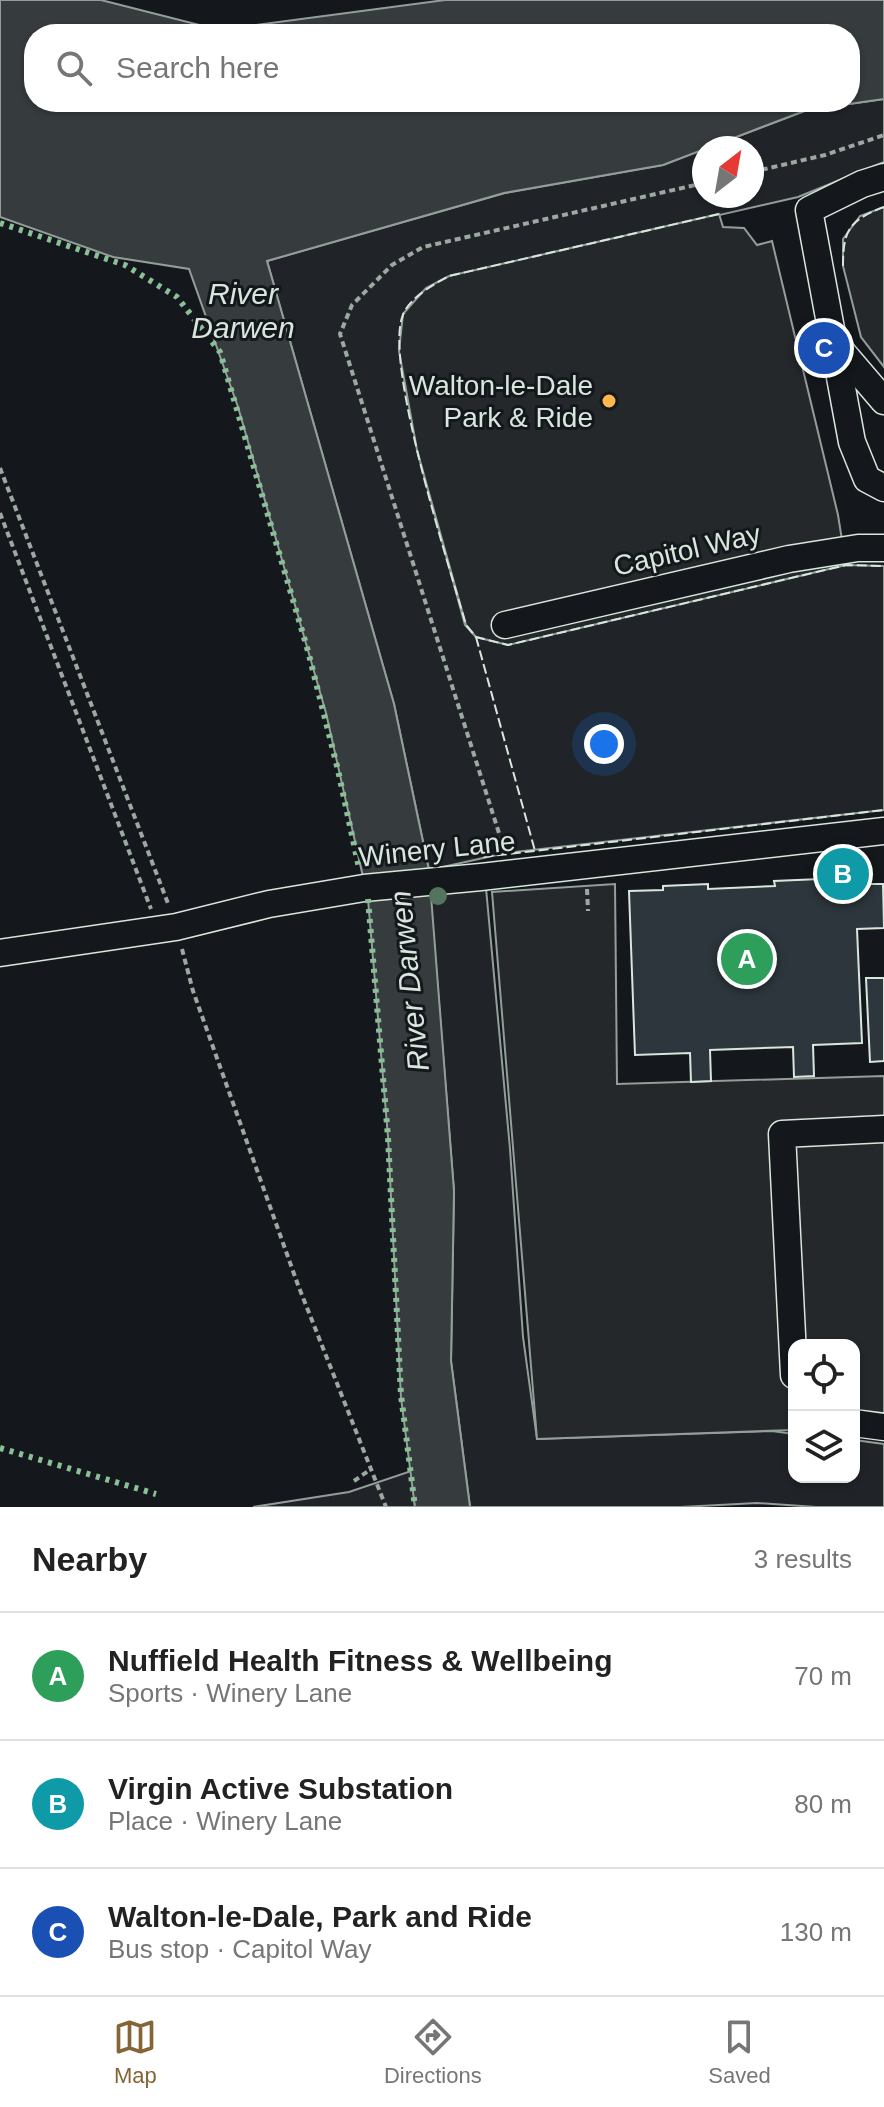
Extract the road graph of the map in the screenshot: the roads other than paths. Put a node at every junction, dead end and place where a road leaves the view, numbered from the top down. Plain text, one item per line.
1 (884, 177) edge
2 (836, 345) junction
3 (884, 401) edge
4 (884, 488) edge
5 (884, 548) edge
6 (505, 625) dead end
7 (884, 831) edge
8 (0, 953) edge
9 (884, 1129) edge
10 (792, 1339) edge
11 (860, 1424) edge
12 (884, 1427) edge

1 - 2 street
2 - 3 street
2 - 4 street
5 - 6 street, Capitol Way
7 - 8 street, Winery Lane
9 - 10 street
11 - 12 street

